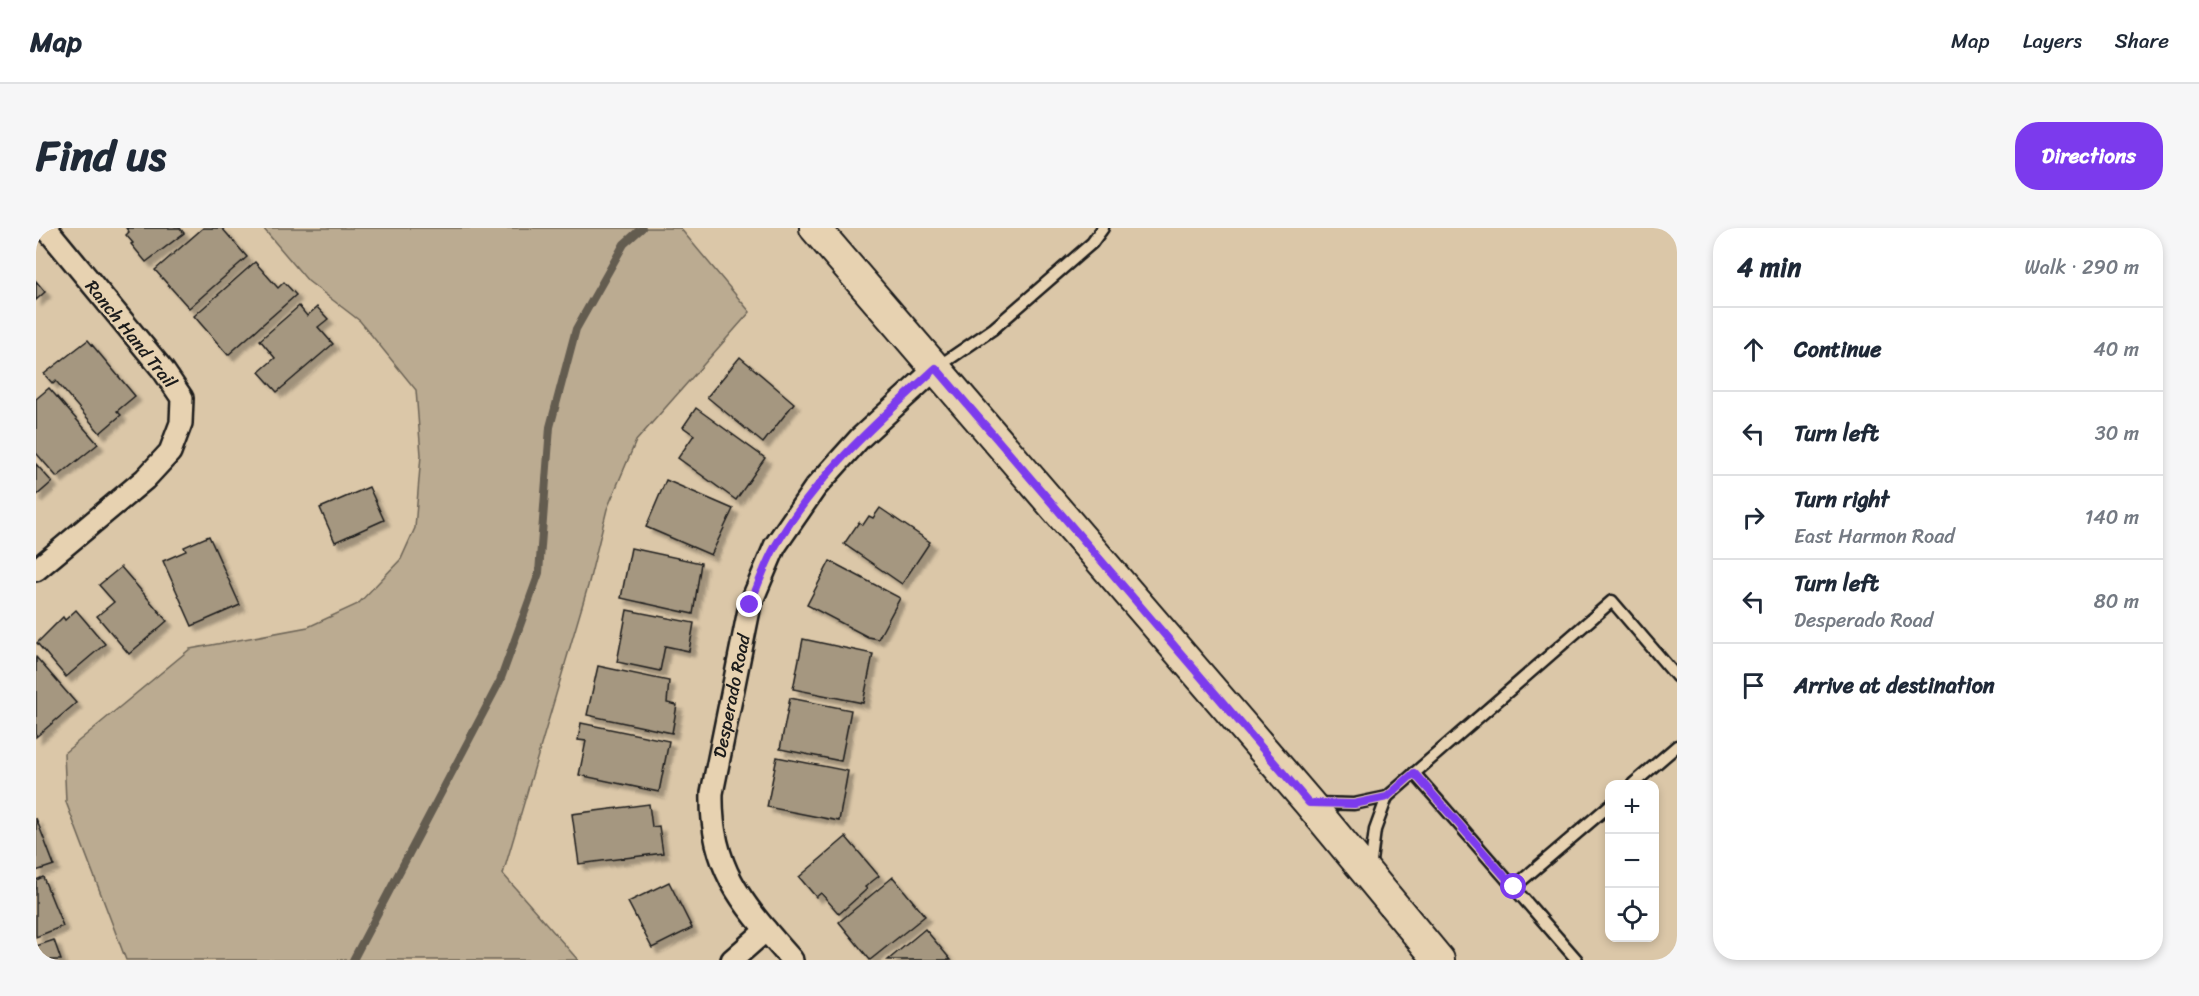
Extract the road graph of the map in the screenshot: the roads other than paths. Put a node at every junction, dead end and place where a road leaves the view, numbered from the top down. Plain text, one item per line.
1 (46, 228) edge
2 (815, 228) edge
3 (1103, 228) edge
4 (936, 368) junction
5 (36, 570) edge
6 (1677, 677) edge
7 (1677, 746) edge
8 (1414, 773) junction
9 (1638, 780) edge
10 (1387, 797) junction
11 (1309, 803) junction
12 (1605, 809) edge
13 (1369, 875) junction
14 (1514, 887) junction
15 (766, 930) junction
16 (732, 960) edge
17 (792, 960) edge
18 (1439, 960) edge
19 (1577, 960) edge

1 - 5 street, Ranch Hand Trail
2 - 4 main road
3 - 4 lane
4 - 11 main road
4 - 15 street, Desperado Road
6 - 8 lane
7 - 9 lane
8 - 10 lane
8 - 14 lane
10 - 11 lane
10 - 13 lane
11 - 13 main road
12 - 14 lane
13 - 18 main road
14 - 19 lane
15 - 16 street
15 - 17 street, Desperado Road

